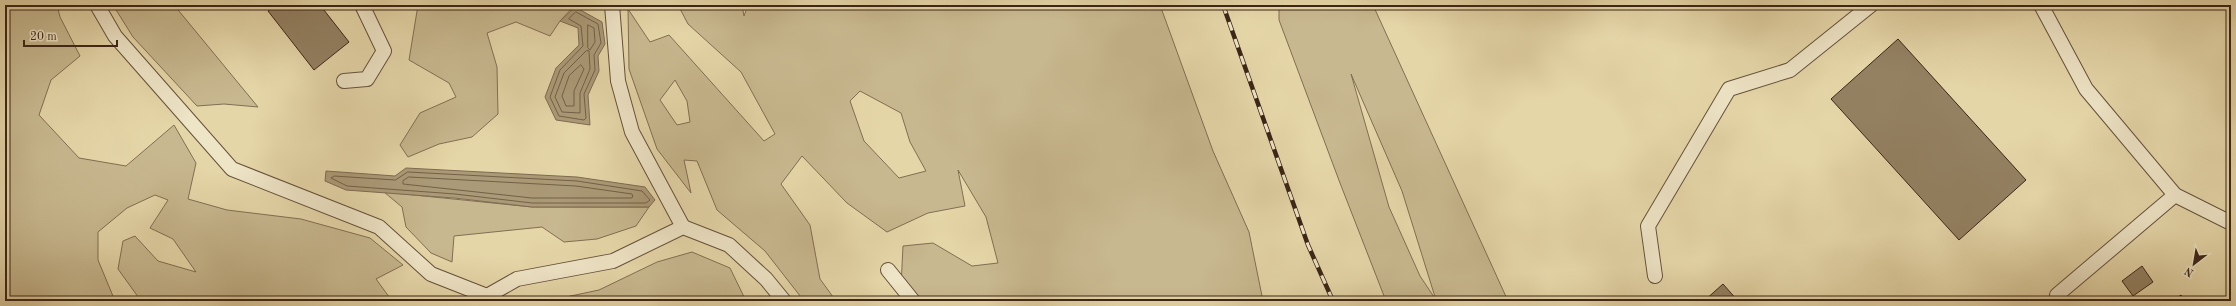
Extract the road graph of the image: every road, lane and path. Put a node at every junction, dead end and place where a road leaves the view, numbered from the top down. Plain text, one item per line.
1 (97, 5) edge
2 (362, 5) edge
3 (612, 5) edge
4 (1871, 5) edge
5 (2041, 5) edge
6 (344, 81) dead end
7 (2175, 195) junction
8 (2231, 223) edge
9 (683, 227) junction
10 (888, 270) dead end
11 (1655, 276) dead end
12 (2057, 295) dead end
13 (486, 298) edge
14 (784, 301) edge
15 (913, 301) edge

1 - 13 lane
2 - 6 lane
3 - 9 lane
4 - 11 lane
5 - 7 lane
7 - 8 lane
7 - 12 lane
9 - 13 lane
9 - 14 lane
10 - 15 lane

